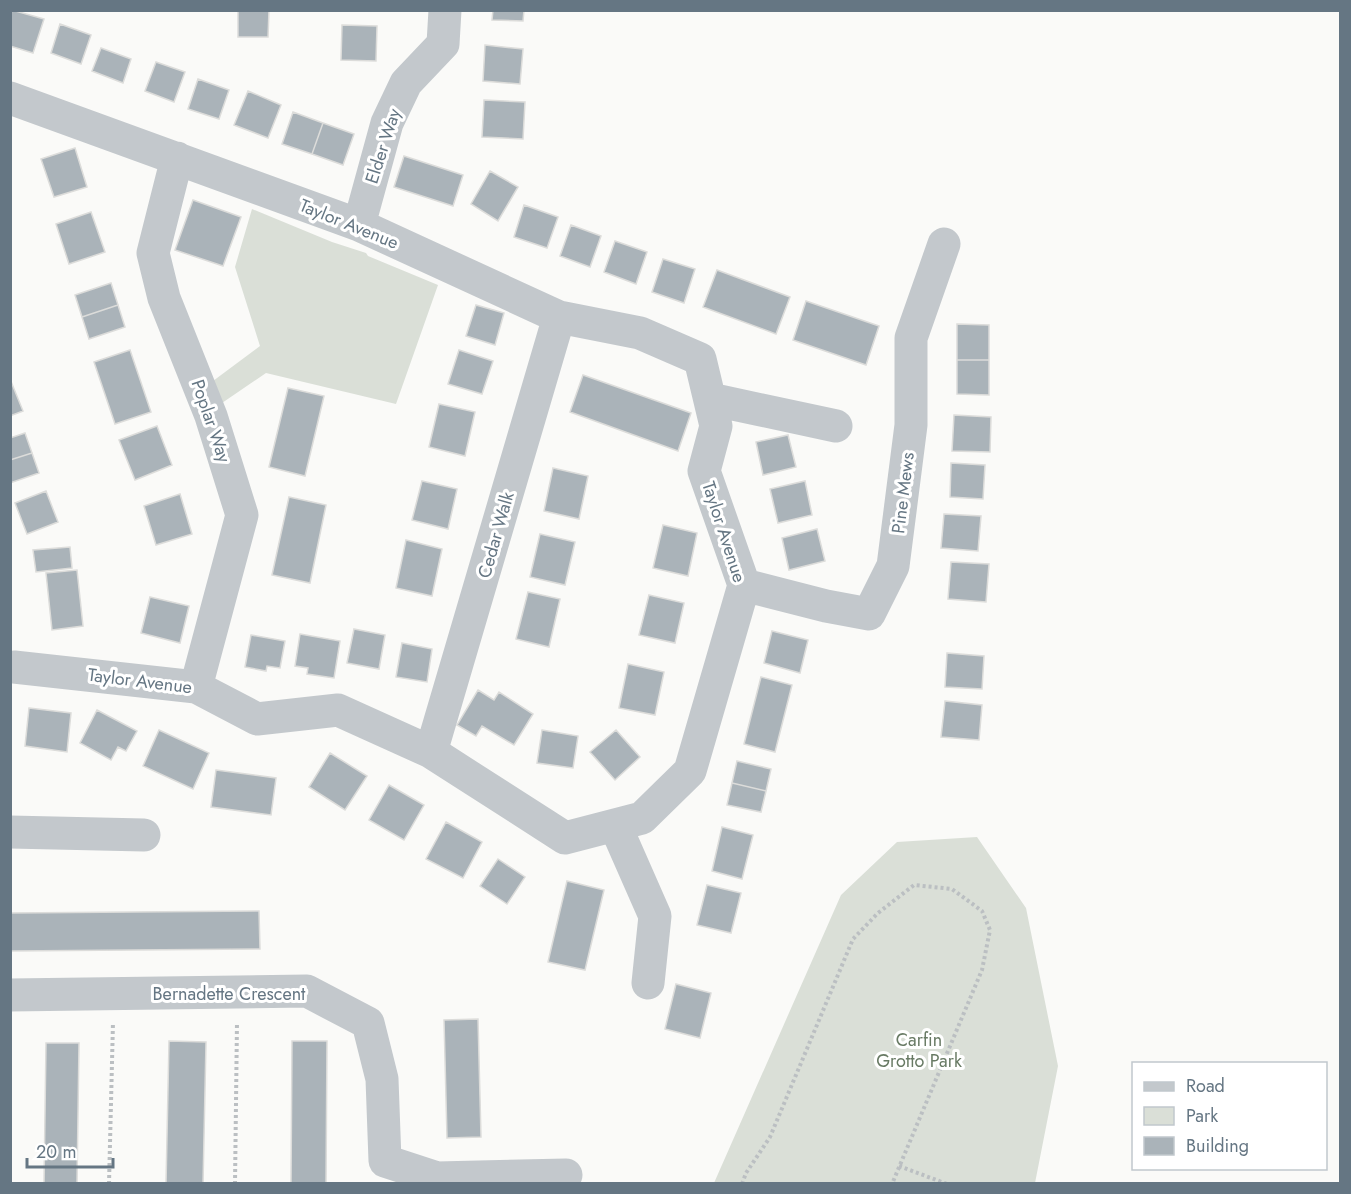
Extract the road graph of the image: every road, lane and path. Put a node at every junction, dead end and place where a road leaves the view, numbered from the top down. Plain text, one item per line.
1 (445, 10) edge
2 (10, 98) edge
3 (177, 158) junction
4 (359, 225) junction
5 (944, 244) dead end
6 (559, 317) junction
7 (710, 399) junction
8 (836, 426) dead end
9 (744, 585) junction
10 (12, 666) edge
11 (196, 687) junction
12 (431, 752) junction
13 (615, 825) junction
14 (10, 832) edge
15 (144, 836) dead end
16 (648, 983) dead end
17 (238, 992) junction
18 (114, 994) junction
19 (10, 995) edge
20 (899, 1166) junction
21 (566, 1175) dead end
22 (109, 1184) edge
23 (236, 1184) edge
24 (742, 1184) edge
25 (892, 1184) edge
26 (947, 1184) edge

1 - 4 street, Elder Way
2 - 3 street, Taylor Avenue
3 - 4 street, Taylor Avenue
3 - 11 street, Poplar Way
4 - 6 street, Taylor Avenue
5 - 9 street, Pine Mews
6 - 7 street, Taylor Avenue
6 - 12 street, Cedar Walk
7 - 8 street
7 - 9 street, Taylor Avenue
9 - 13 street, Taylor Avenue
10 - 11 street, Taylor Avenue
11 - 12 street, Taylor Avenue
12 - 13 street, Taylor Avenue
13 - 16 street
14 - 15 street
17 - 18 street, Bernadette Crescent
17 - 21 street, Bernadette Crescent
17 - 23 path
18 - 19 street, Bernadette Crescent
18 - 22 path
20 - 24 path
20 - 25 path
20 - 26 path

